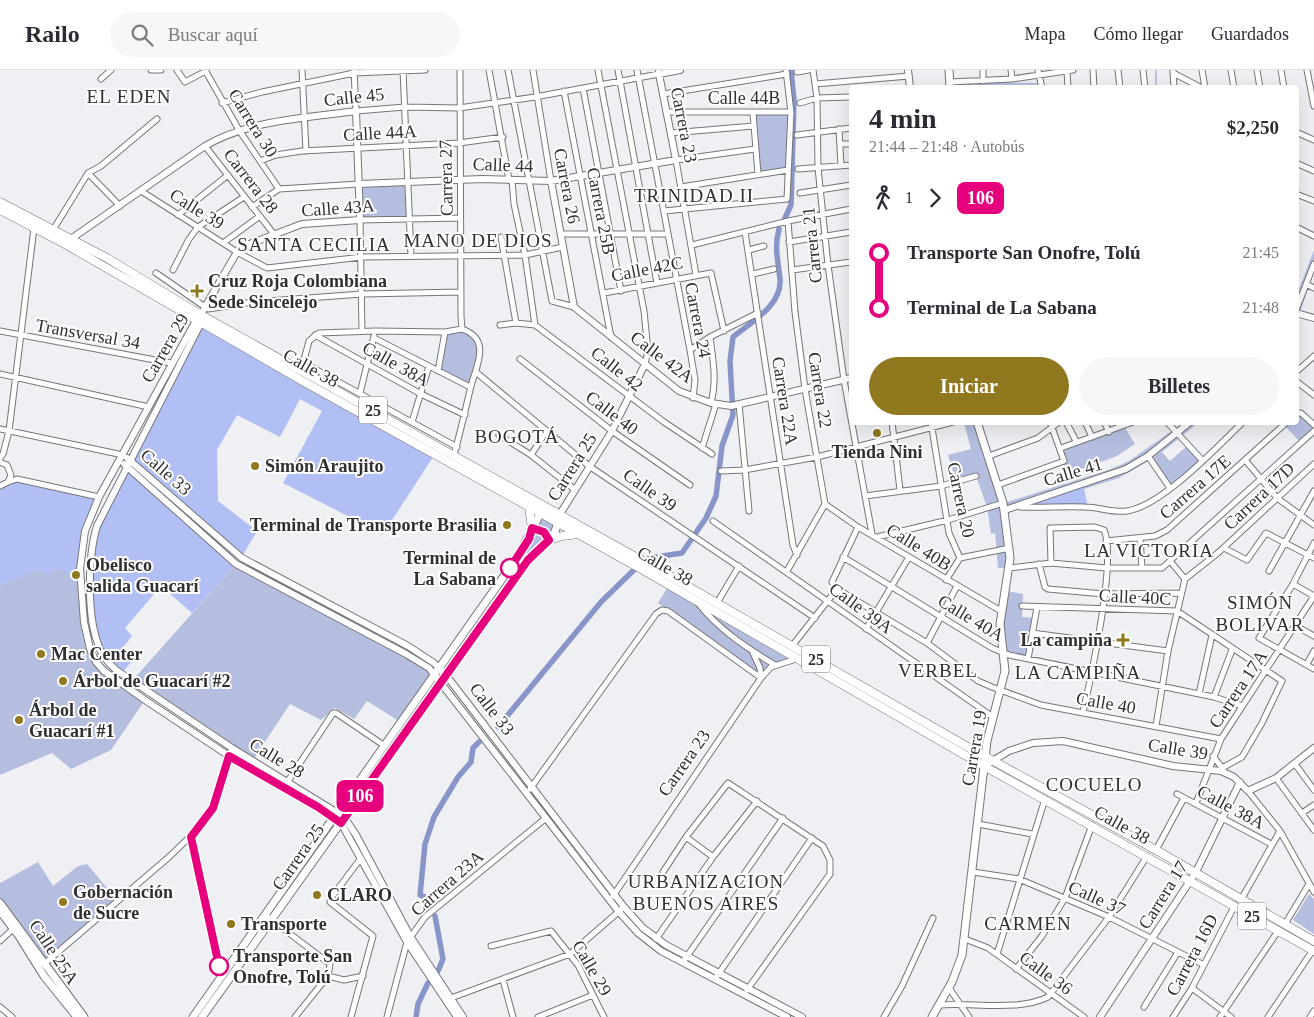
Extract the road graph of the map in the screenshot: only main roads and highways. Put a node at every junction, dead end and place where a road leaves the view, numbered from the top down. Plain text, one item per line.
1 (948, 70) edge
2 (950, 85) edge
3 (0, 202) edge
4 (0, 210) edge
5 (68, 242) junction
6 (199, 319) junction
7 (978, 425) edge
8 (545, 506) junction
9 (529, 507) junction
10 (541, 513) junction
11 (560, 514) junction
12 (558, 523) junction
13 (532, 528) junction
14 (578, 534) junction
15 (549, 540) junction
16 (634, 561) junction
17 (645, 567) junction
18 (989, 758) junction
19 (984, 766) junction
20 (0, 903) edge
21 (0, 911) edge
22 (19, 936) junction
23 (1314, 941) edge
24 (1313, 950) edge
25 (43, 965) junction
26 (77, 1017) edge
27 (84, 1017) edge
28 (193, 1017) edge
29 (202, 1017) edge
30 (932, 1017) edge

1 - 2 main road
3 - 5 highway, Calle 38 / 25
4 - 5 highway, Calle 38 / 25
5 - 6 highway, Calle 38 / 25
6 - 8 highway, Calle 38 / 25
6 - 9 highway, Calle 38 / 25
7 - 18 main road, Carrera 19
8 - 10 main road, Carrera 25
8 - 11 highway, Calle 38 / 25
9 - 10 highway, Calle 38 / 25
9 - 13 highway
10 - 12 highway, Calle 38 / 25
10 - 13 main road, Carrera 25
11 - 12 main road, Carrera 25
11 - 16 highway, Calle 38 / 25
12 - 14 highway, Calle 38 / 25
12 - 15 main road, Carrera 25
13 - 15 main road
13 - 28 main road, Carrera 25
14 - 15 highway
14 - 16 highway, Calle 38 / 25
15 - 29 main road, Carrera 25
16 - 17 highway, Calle 38 / 25
17 - 18 highway, Calle 38 / 25
17 - 19 highway, Calle 38 / 25
18 - 19 main road, Carrera 19
18 - 23 highway, Calle 38 / 25
19 - 24 highway, Calle 38 / 25
19 - 30 main road, Carrera 19
20 - 25 main road, Calle 25A
21 - 22 main road, Calle 25A
22 - 25 main road
22 - 26 main road, Calle 25A
25 - 27 main road, Calle 25A

